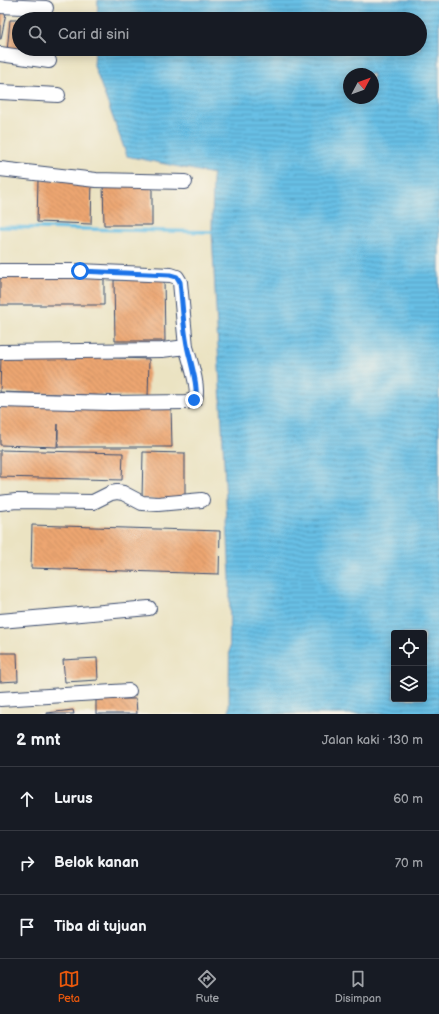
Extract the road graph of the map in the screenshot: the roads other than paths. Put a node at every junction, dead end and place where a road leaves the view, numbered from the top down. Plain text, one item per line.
1 (0, 6) edge
2 (46, 8) dead end
3 (0, 54) edge
4 (12, 56) edge
5 (14, 56) edge
6 (49, 61) dead end
7 (0, 92) edge
8 (58, 95) dead end
9 (0, 169) edge
10 (185, 182) dead end
11 (0, 271) edge
12 (186, 347) junction
13 (0, 352) edge
14 (0, 400) edge
15 (202, 500) dead end
16 (0, 503) edge
17 (149, 608) dead end
18 (0, 621) edge
19 (129, 691) dead end
20 (0, 699) edge

1 - 2 street
3 - 4 street
5 - 6 street
7 - 8 street
9 - 10 street
11 - 12 street
12 - 13 street
12 - 14 street
15 - 16 street
17 - 18 street
19 - 20 street

